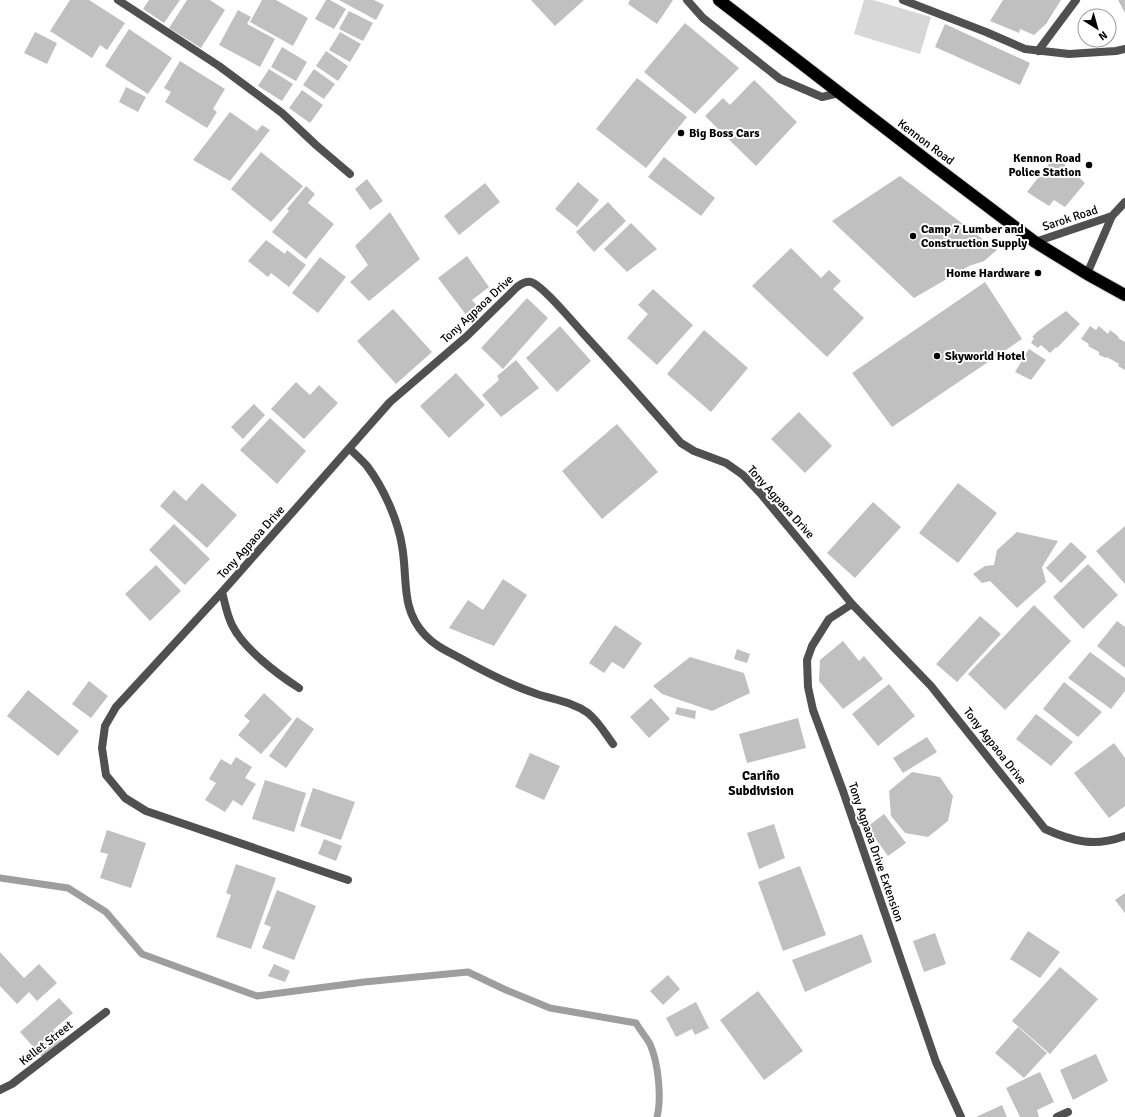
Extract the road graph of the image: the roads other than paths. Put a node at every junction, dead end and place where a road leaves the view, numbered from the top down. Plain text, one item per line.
1 (118, 0) edge
2 (687, 0) edge
3 (719, 0) edge
4 (903, 0) edge
5 (1076, 0) edge
6 (1125, 49) edge
7 (1038, 51) junction
8 (839, 93) junction
9 (350, 174) dead end
10 (1125, 202) edge
11 (1112, 216) junction
12 (1036, 242) junction
13 (1087, 274) junction
14 (1125, 295) edge
15 (350, 449) junction
16 (222, 592) junction
17 (852, 604) junction
18 (298, 688) dead end
19 (613, 744) dead end
20 (1125, 836) edge
21 (348, 880) dead end
22 (106, 1012) dead end
23 (0, 1090) edge
24 (1068, 1112) dead end
25 (961, 1117) edge
26 (1057, 1117) edge

1 - 9 street
2 - 8 street
3 - 8 highway, Kennon Road
4 - 7 street
5 - 7 street
6 - 7 street
8 - 12 highway, Kennon Road
10 - 11 street, Sarok Road
11 - 12 street, Sarok Road
11 - 13 street, Sarok Road
12 - 13 highway, Kennon Road
13 - 14 highway, Kennon Road
15 - 16 street, Tony Agpaoa Drive
15 - 17 street, Tony Agpaoa Drive
15 - 19 street
16 - 18 street
16 - 21 street, Tony Agpaoa Drive
17 - 20 street, Tony Agpaoa Drive
17 - 25 street, Tony Agpaoa Drive Extension
22 - 23 street, Kellet Street
24 - 26 street

